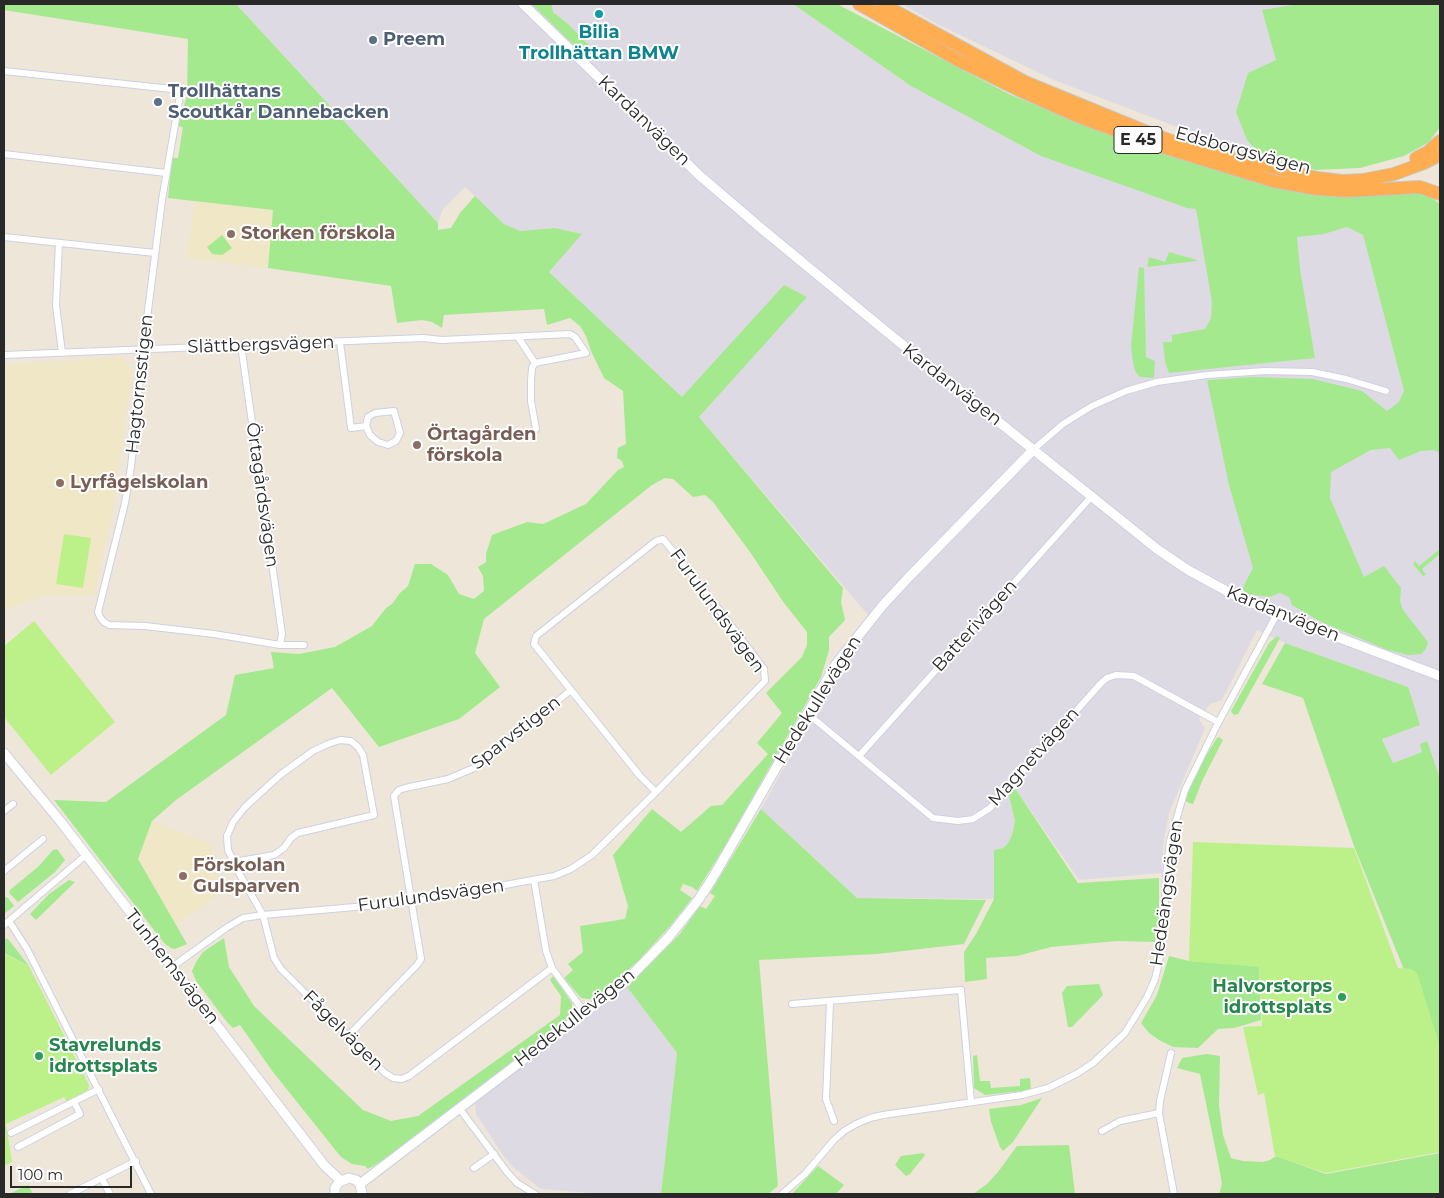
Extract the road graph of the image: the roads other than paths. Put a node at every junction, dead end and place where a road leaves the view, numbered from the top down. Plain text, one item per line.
1 (523, 4) edge
2 (859, 4) edge
3 (882, 4) edge
4 (4, 71) edge
5 (1440, 141) edge
6 (4, 154) edge
7 (1440, 155) edge
8 (1286, 171) junction
9 (166, 173) junction
10 (1440, 194) edge
11 (4, 237) edge
12 (59, 243) junction
13 (155, 253) junction
14 (518, 337) junction
15 (340, 342) junction
16 (241, 345) junction
17 (143, 350) junction
18 (62, 353) junction
19 (4, 355) edge
20 (535, 363) junction
21 (1386, 391) dead end
22 (366, 426) junction
23 (536, 429) dead end
24 (1034, 450) junction
25 (1091, 497) junction
26 (1277, 614) junction
27 (280, 645) junction
28 (304, 645) dead end
29 (1440, 676) edge
30 (571, 690) junction
31 (808, 713) junction
32 (1218, 722) junction
33 (4, 754) edge
34 (859, 756) junction
35 (656, 792) junction
36 (13, 804) dead end
37 (4, 811) edge
38 (43, 839) dead end
39 (86, 855) junction
40 (234, 862) junction
41 (4, 872) edge
42 (534, 880) junction
43 (412, 902) junction
44 (263, 915) junction
45 (6, 923) edge
46 (172, 967) junction
47 (552, 968) junction
48 (830, 1002) junction
49 (792, 1004) dead end
50 (585, 1013) junction
51 (348, 1036) junction
52 (1171, 1053) dead end
53 (99, 1089) junction
54 (74, 1102) junction
55 (971, 1102) junction
56 (459, 1108) junction
57 (1159, 1113) junction
58 (834, 1122) dead end
59 (1102, 1130) dead end
60 (11, 1133) dead end
61 (18, 1147) dead end
62 (494, 1154) junction
63 (136, 1161) junction
64 (474, 1168) dead end
65 (102, 1179) junction
66 (341, 1181) junction
67 (360, 1184) junction
68 (70, 1194) edge
69 (110, 1194) edge
70 (151, 1194) edge
71 (335, 1194) edge
72 (362, 1194) edge
73 (535, 1194) edge
74 (782, 1194) edge
75 (1174, 1194) edge

1 - 24 street, Kardanvägen
2 - 10 highway, Edsborgsvägen / E 45
3 - 8 highway, Edsborgsvägen / E 45
4 - 9 street, Hagtornsstigen
5 - 8 highway, E 45
6 - 9 street
7 - 8 highway, Edsborgsvägen / E 45
9 - 13 street, Hagtornsstigen
11 - 12 street
12 - 13 street
12 - 18 street
13 - 17 street, Hagtornsstigen
14 - 15 street, Slättbergsvägen
14 - 20 street
14 - 20 street, Slättbergsvägen
15 - 16 street, Slättbergsvägen
15 - 22 street
16 - 17 street, Slättbergsvägen
16 - 27 street, Örtagårdsvägen
17 - 18 street, Slättbergsvägen
17 - 27 street, Hagtornsstigen
18 - 19 street, Slättbergsvägen
20 - 23 street
21 - 24 street, Hedekullevägen
22 - 22 street
24 - 25 street, Kardanvägen
24 - 31 street, Hedekullevägen
25 - 26 street, Kardanvägen
25 - 34 street, Batterivägen
26 - 29 street, Kardanvägen
26 - 32 street, Hedeängsvägen
27 - 28 street, Hagtornsstigen
30 - 35 street, Furulundsvägen
30 - 35 street, Furulundsvägen
30 - 43 street, Sparvstigen
31 - 34 street, Magnetvägen
31 - 50 street, Hedekullevägen
32 - 34 street, Magnetvägen
32 - 55 street, Hedeängsvägen
33 - 39 street, Tunhemsvägen
35 - 42 street, Furulundsvägen
36 - 37 street
38 - 41 street
39 - 45 street
39 - 46 street, Tunhemsvägen
40 - 40 street
40 - 44 street
42 - 43 street, Furulundsvägen
42 - 47 street
43 - 44 street, Furulundsvägen
43 - 51 street, Sparvstigen
44 - 46 street, Furulundsvägen
44 - 51 street, Fågelvägen
45 - 53 street
46 - 66 street, Tunhemsvägen
47 - 50 street
47 - 51 street, Fågelvägen
48 - 49 street
48 - 55 street
48 - 58 street
50 - 56 street, Hedekullevägen
52 - 57 street
53 - 54 street
53 - 63 street
54 - 60 street
54 - 61 street
55 - 74 street, Hedeängsvägen
56 - 62 street
56 - 67 street, Hedekullevägen
57 - 59 street
57 - 75 street
62 - 64 street
62 - 73 street
63 - 65 street
63 - 70 street
65 - 68 street
65 - 69 street
66 - 67 street
66 - 71 street
67 - 72 street

